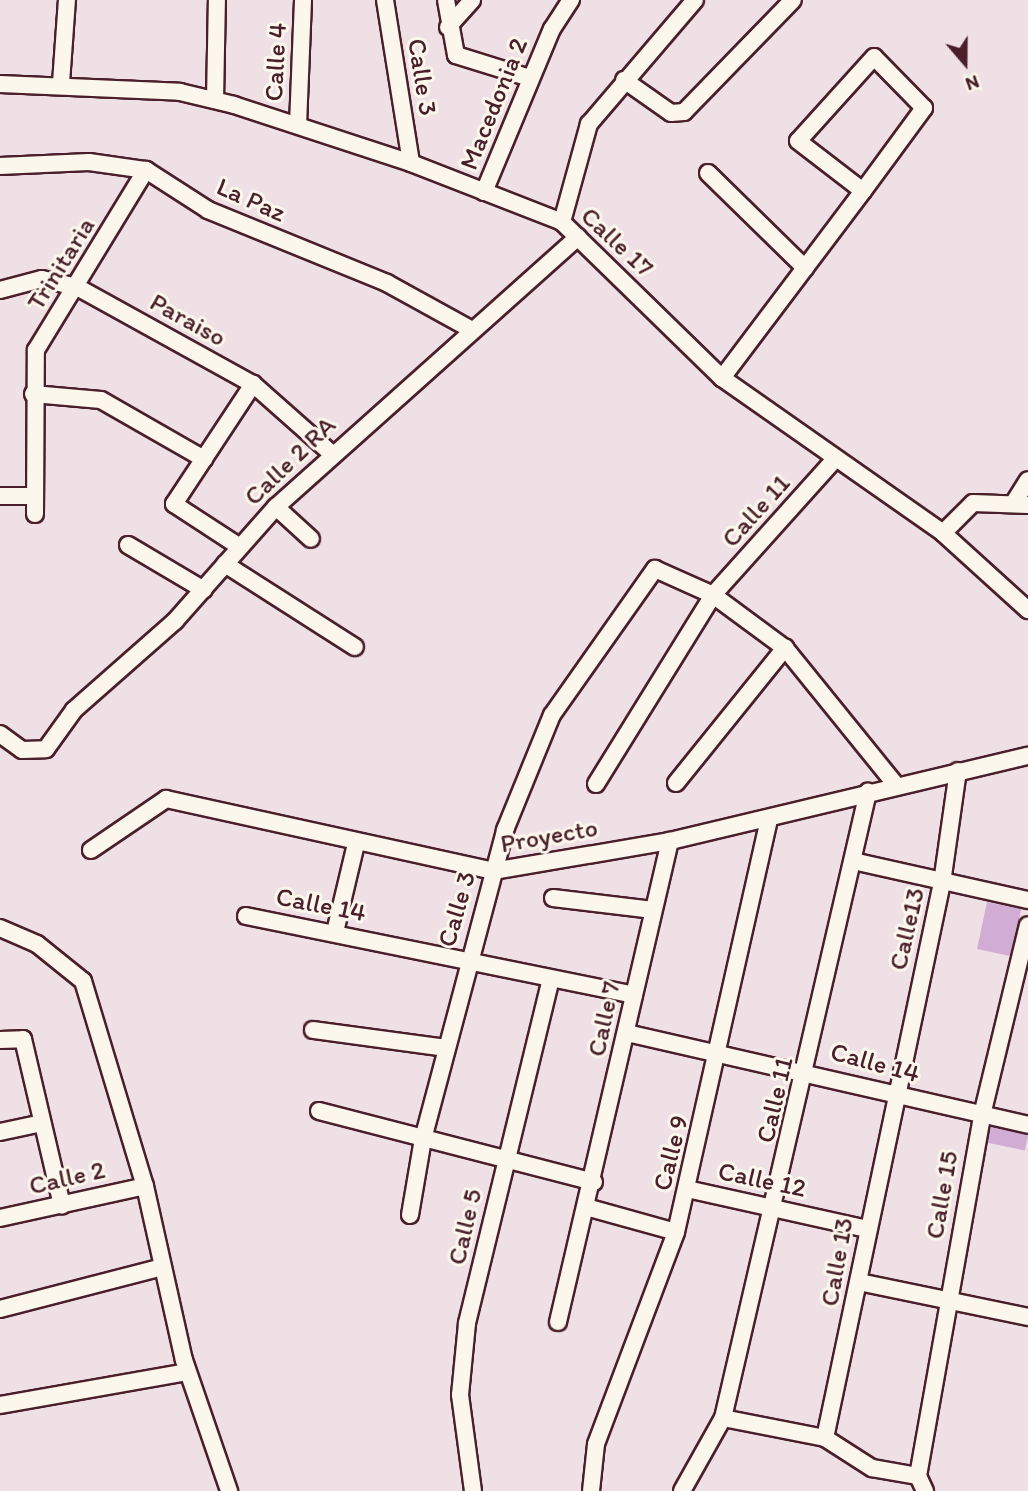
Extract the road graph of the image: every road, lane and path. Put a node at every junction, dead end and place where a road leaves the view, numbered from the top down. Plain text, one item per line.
1 (67, 0) edge
2 (217, 0) edge
3 (303, 0) edge
4 (385, 0) edge
5 (446, 0) edge
6 (472, 0) edge
7 (571, 0) edge
8 (695, 0) edge
9 (793, 0) edge
10 (447, 27) junction
11 (530, 78) junction
12 (624, 80) junction
13 (61, 83) junction
14 (0, 84) edge
15 (215, 100) junction
16 (298, 125) junction
17 (411, 163) junction
18 (0, 166) edge
19 (146, 170) junction
20 (708, 173) dead end
21 (863, 191) junction
22 (484, 192) junction
23 (562, 222) junction
24 (578, 237) junction
25 (805, 268) junction
26 (77, 287) junction
27 (0, 290) edge
28 (472, 330) junction
29 (722, 378) junction
30 (253, 384) junction
31 (33, 394) junction
32 (332, 454) junction
33 (204, 459) junction
34 (835, 459) junction
35 (1028, 480) edge
36 (0, 496) edge
37 (35, 496) junction
38 (1020, 505) edge
39 (276, 507) junction
40 (35, 513) dead end
41 (943, 533) junction
42 (312, 539) dead end
43 (128, 545) dead end
44 (240, 547) junction
45 (225, 565) junction
46 (204, 590) junction
47 (713, 595) junction
48 (1028, 610) edge
49 (355, 647) dead end
50 (785, 648) junction
51 (0, 734) edge
52 (1028, 756) edge
53 (958, 771) junction
54 (676, 783) dead end
55 (596, 784) dead end
56 (896, 785) junction
57 (868, 792) junction
58 (769, 818) junction
59 (670, 841) junction
60 (356, 844) junction
61 (91, 850) dead end
62 (853, 861) junction
63 (493, 871) junction
64 (942, 883) junction
65 (553, 898) dead end
66 (1028, 900) edge
67 (653, 910) junction
68 (246, 916) dead end
69 (1028, 926) edge
70 (0, 928) edge
71 (335, 932) junction
72 (468, 959) junction
73 (551, 979) junction
74 (634, 995) junction
75 (313, 1030) dead end
76 (627, 1033) junction
77 (0, 1040) edge
78 (446, 1048) junction
79 (721, 1051) junction
80 (807, 1070) junction
81 (893, 1095) junction
82 (319, 1111) dead end
83 (982, 1115) junction
84 (43, 1123) junction
85 (1028, 1125) edge
86 (0, 1132) edge
87 (423, 1139) junction
88 (506, 1162) junction
89 (594, 1182) junction
90 (145, 1186) junction
91 (687, 1189) junction
92 (62, 1205) junction
93 (776, 1206) junction
94 (586, 1207) junction
95 (410, 1215) dead end
96 (0, 1218) edge
97 (867, 1229) junction
98 (676, 1232) junction
99 (162, 1267) junction
100 (859, 1282) junction
101 (948, 1300) junction
102 (0, 1308) edge
103 (1028, 1317) edge
104 (558, 1322) dead end
105 (187, 1372) junction
106 (0, 1405) edge
107 (723, 1418) junction
108 (825, 1438) junction
109 (921, 1484) edge
110 (229, 1491) edge
111 (473, 1491) edge
112 (591, 1491) edge
113 (682, 1491) edge

1 - 13 street
2 - 15 street
3 - 16 street, Calle 4
4 - 17 street, Calle 3
5 - 10 street
6 - 10 street
7 - 11 street, Macedonia 2
8 - 12 street
9 - 12 street
10 - 11 street
11 - 22 street, Macedonia 2
12 - 23 street
13 - 14 street, Calle 17
13 - 15 street, Calle 17
15 - 16 street, Calle 17
16 - 17 street, Calle 17
17 - 22 street, Calle 17
18 - 19 street, La Paz
19 - 26 street, Trinitaria
19 - 28 street, La Paz
20 - 25 street
21 - 21 street
21 - 25 street
22 - 23 street, Calle 17
23 - 24 street, Calle 17
24 - 28 street, Calle 2 RA
24 - 29 street, Calle 17
25 - 29 street
26 - 27 street, Paraiso
26 - 30 street, Paraiso
26 - 31 street, Trinitaria
28 - 32 street, Calle 2 RA
29 - 34 street, Calle 17
30 - 32 street, Paraiso
30 - 33 street
31 - 33 street
31 - 37 street, Trinitaria
32 - 39 street, Calle 2 RA
33 - 44 street
34 - 41 street, Calle 17
34 - 47 street, Calle 11
35 - 38 street
36 - 37 street
37 - 40 street, Trinitaria
38 - 41 street
39 - 42 street
39 - 44 street, Calle 2 RA
41 - 48 street, Calle 17
43 - 46 street
44 - 45 street, Calle 2 RA
45 - 46 street, Calle 2 RA
45 - 49 street
46 - 51 street, Calle 2 RA
47 - 50 street
47 - 55 street, Calle 11
47 - 63 street, Calle 3
50 - 54 street
50 - 56 street
52 - 53 street, Proyecto
53 - 56 street, Proyecto
53 - 64 street, Calle13
56 - 57 street, Proyecto
57 - 58 street, Proyecto
57 - 62 street, Calle 11
58 - 59 street, Proyecto
58 - 79 street, Calle 9
59 - 63 street, Proyecto
59 - 67 street, Calle 7
60 - 61 street, Proyecto
60 - 63 street, Proyecto
60 - 71 street
62 - 64 street
62 - 80 street, Calle 11
63 - 72 street, Calle 3
64 - 66 street
64 - 81 street, Calle13
65 - 67 street
67 - 74 street, Calle 7
68 - 71 street, Calle 14
69 - 83 street, Calle 15
70 - 90 street
71 - 72 street, Calle 14
72 - 73 street, Calle 14
72 - 78 street, Calle 3
73 - 74 street, Calle 14
73 - 88 street, Calle 5
74 - 76 street, Calle 7
75 - 78 street
76 - 79 street, Calle 14
76 - 89 street, Calle 7
77 - 84 street
78 - 87 street, Calle 3
79 - 80 street, Calle 14
79 - 91 street, Calle 9
80 - 81 street, Calle 14
80 - 93 street, Calle 11
81 - 83 street, Calle 14
81 - 97 street, Calle 13
82 - 87 street
83 - 85 street, Calle 14
83 - 101 street, Calle 15
84 - 86 street
84 - 92 street
87 - 88 street
87 - 95 street, Calle 3
88 - 89 street
88 - 111 street, Calle 5
89 - 94 street, Calle 7
90 - 92 street, Calle 2
90 - 99 street
91 - 93 street, Calle 12
91 - 98 street, Calle 9
92 - 96 street, Calle 2
93 - 97 street, Calle 12
93 - 107 street, Calle 11
94 - 98 street
94 - 104 street, Calle 7
97 - 100 street, Calle 13
98 - 112 street, Calle 9
99 - 102 street
99 - 105 street
100 - 101 street
100 - 108 street, Calle 13
101 - 103 street
101 - 109 street, Calle 15
105 - 106 street
105 - 110 street
107 - 108 street
107 - 113 street, Calle 11
108 - 109 street

